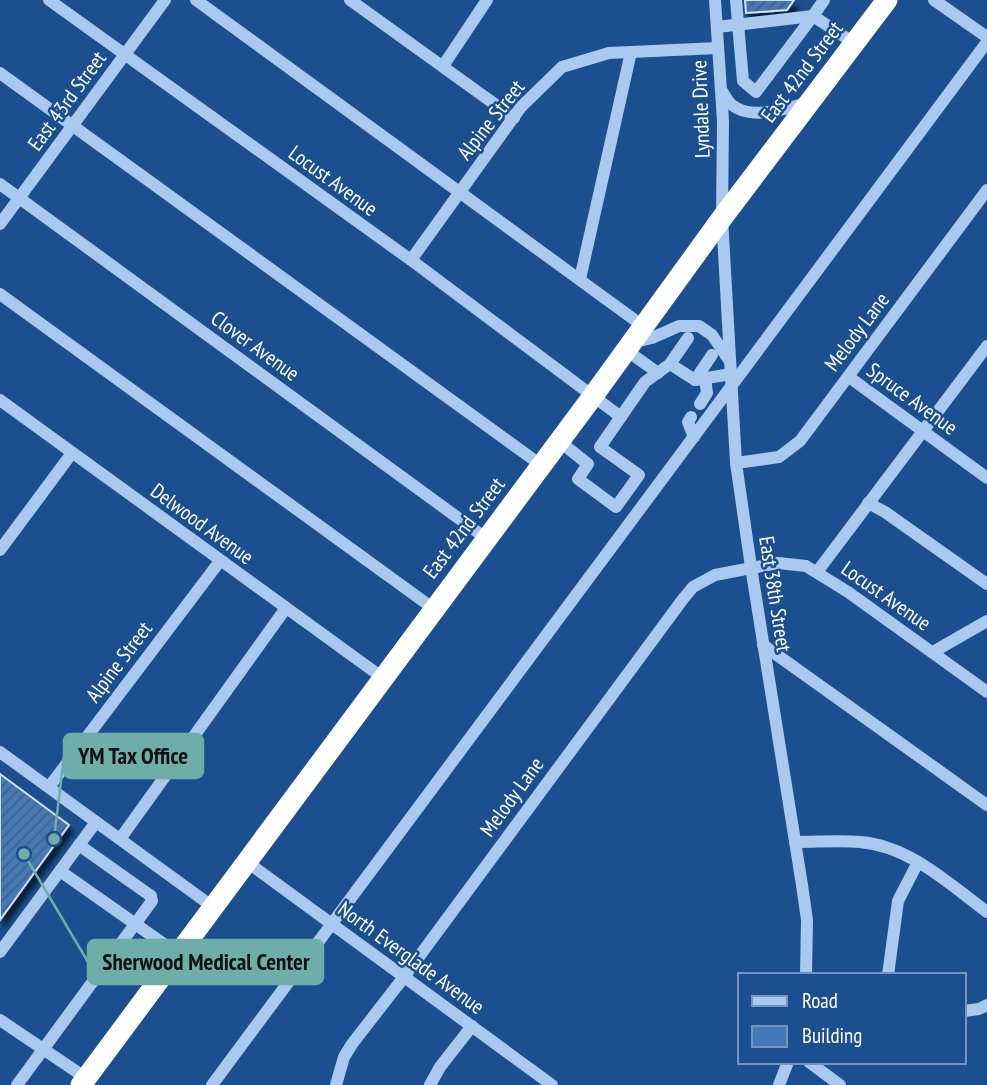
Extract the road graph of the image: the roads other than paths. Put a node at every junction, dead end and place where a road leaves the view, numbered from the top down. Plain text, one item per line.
1 (49, 0) edge
2 (165, 0) edge
3 (196, 0) edge
4 (350, 0) edge
5 (487, 0) edge
6 (715, 0) edge
7 (736, 0) edge
8 (824, 0) edge
9 (887, 0) edge
10 (934, 0) edge
11 (813, 16) junction
12 (738, 26) junction
13 (717, 27) junction
14 (987, 39) edge
15 (855, 43) junction
16 (718, 48) junction
17 (631, 52) junction
18 (124, 55) junction
19 (443, 66) junction
20 (0, 73) edge
21 (720, 88) junction
22 (810, 102) junction
23 (514, 118) junction
24 (73, 125) junction
25 (0, 184) edge
26 (987, 190) edge
27 (460, 191) junction
28 (19, 198) junction
29 (722, 218) junction
30 (0, 224) edge
31 (411, 260) junction
32 (580, 279) junction
33 (0, 294) edge
34 (643, 326) junction
35 (688, 338) dead end
36 (628, 346) junction
37 (712, 355) dead end
38 (984, 355) edge
39 (670, 364) junction
40 (658, 373) junction
41 (731, 374) junction
42 (849, 377) junction
43 (700, 379) junction
44 (593, 396) junction
45 (0, 400) edge
46 (718, 405) junction
47 (696, 410) junction
48 (621, 417) junction
49 (922, 431) junction
50 (694, 437) junction
51 (559, 441) junction
52 (600, 447) junction
53 (72, 453) junction
54 (736, 463) junction
55 (588, 464) junction
56 (541, 465) junction
57 (639, 475) junction
58 (987, 478) edge
59 (656, 487) junction
60 (868, 503) junction
61 (487, 539) junction
62 (0, 550) edge
63 (220, 561) junction
64 (751, 567) junction
65 (817, 572) junction
66 (987, 584) edge
67 (286, 608) junction
68 (434, 609) junction
69 (987, 621) edge
70 (763, 645) junction
71 (933, 652) junction
72 (383, 678) junction
73 (987, 692) edge
74 (0, 752) edge
75 (49, 787) junction
76 (987, 806) edge
77 (96, 822) junction
78 (120, 839) junction
79 (795, 842) junction
80 (79, 845) junction
81 (247, 862) junction
82 (918, 862) junction
83 (60, 871) junction
84 (214, 907) junction
85 (987, 912) edge
86 (135, 924) junction
87 (332, 924) junction
88 (0, 951) edge
89 (178, 954) junction
90 (806, 973) edge
91 (888, 973) edge
92 (404, 977) junction
93 (987, 1004) edge
94 (966, 1011) edge
95 (0, 1020) edge
96 (472, 1026) junction
97 (42, 1051) junction
98 (787, 1064) edge
99 (811, 1064) edge
100 (84, 1082) edge
101 (17, 1085) edge
102 (212, 1085) edge
103 (336, 1085) edge
104 (430, 1085) edge
105 (552, 1085) edge
106 (779, 1085) edge
107 (840, 1085) edge

1 - 18 street, Locust Avenue
2 - 18 street, East 43rd Street
3 - 27 street
4 - 19 street
5 - 19 street
6 - 13 street, Lyndale Drive
7 - 12 street
8 - 11 street
9 - 15 highway, East 42nd Street
10 - 14 street
11 - 12 street
11 - 12 street
11 - 15 street
12 - 13 street
13 - 16 street, Lyndale Drive
14 - 41 street
15 - 22 highway, East 42nd Street
16 - 17 street, Alpine Street
16 - 21 street, Lyndale Drive
17 - 23 street, Alpine Street
17 - 32 street
18 - 24 street, East 43rd Street
18 - 31 street, Locust Avenue
19 - 23 street
20 - 24 street
21 - 22 street
21 - 29 street, Lyndale Drive
22 - 29 highway, East 42nd Street
23 - 27 street, Alpine Street
24 - 28 street, East 43rd Street
24 - 56 street
25 - 28 street, Clover Avenue
26 - 42 street, Melody Lane
27 - 31 street, Alpine Street
27 - 32 street
28 - 30 street, East 43rd Street
28 - 61 street, Clover Avenue
29 - 34 highway, East 42nd Street
29 - 41 street, East 38th Street
31 - 44 street, Locust Avenue
32 - 34 street
33 - 68 street
34 - 36 highway, East 42nd Street
35 - 39 street
36 - 40 street
36 - 41 street
36 - 44 highway, East 42nd Street
37 - 43 street
38 - 49 street
39 - 40 street
39 - 43 street
40 - 48 street
41 - 43 street
41 - 46 street
41 - 54 street, East 38th Street
42 - 49 street, Spruce Avenue
42 - 54 street, Melody Lane
43 - 47 street
44 - 48 street, Locust Avenue
44 - 51 highway, East 42nd Street
45 - 53 street, Delwood Avenue
46 - 47 street
46 - 50 street
47 - 50 street
48 - 52 street
49 - 58 street, Spruce Avenue
49 - 60 street
50 - 59 street
51 - 55 street
51 - 56 highway, East 42nd Street
52 - 55 street
52 - 57 street
53 - 62 street
53 - 63 street, Delwood Avenue
54 - 64 street, East 38th Street
55 - 57 street
56 - 61 highway, East 42nd Street
57 - 59 street
59 - 87 street
60 - 65 street
60 - 66 street
61 - 68 highway, East 42nd Street
63 - 67 street, Delwood Avenue
63 - 75 street, Alpine Street
64 - 65 street, Locust Avenue
64 - 70 street, East 38th Street
64 - 92 street, Melody Lane
65 - 71 street, Locust Avenue
67 - 72 street, Delwood Avenue
67 - 78 street
68 - 72 highway, East 42nd Street
69 - 71 street
70 - 76 street
70 - 79 street, East 38th Street
71 - 73 street, Locust Avenue
72 - 81 highway, East 42nd Street
74 - 75 street
75 - 77 street
77 - 78 street
77 - 80 street
78 - 84 street
79 - 82 street
79 - 90 street, East 38th Street
80 - 83 street
80 - 86 street
81 - 84 highway, East 42nd Street
81 - 87 street, North Everglade Avenue
82 - 85 street
82 - 91 street
83 - 86 street
83 - 88 street
84 - 89 highway, East 42nd Street
86 - 89 street
86 - 97 street
87 - 92 street, North Everglade Avenue
87 - 102 street
89 - 100 highway, East 42nd Street
92 - 96 street, North Everglade Avenue
92 - 103 street, Melody Lane
93 - 94 street
95 - 97 street
96 - 104 street
96 - 105 street, North Everglade Avenue
97 - 100 street
97 - 101 street
98 - 106 street
99 - 107 street

